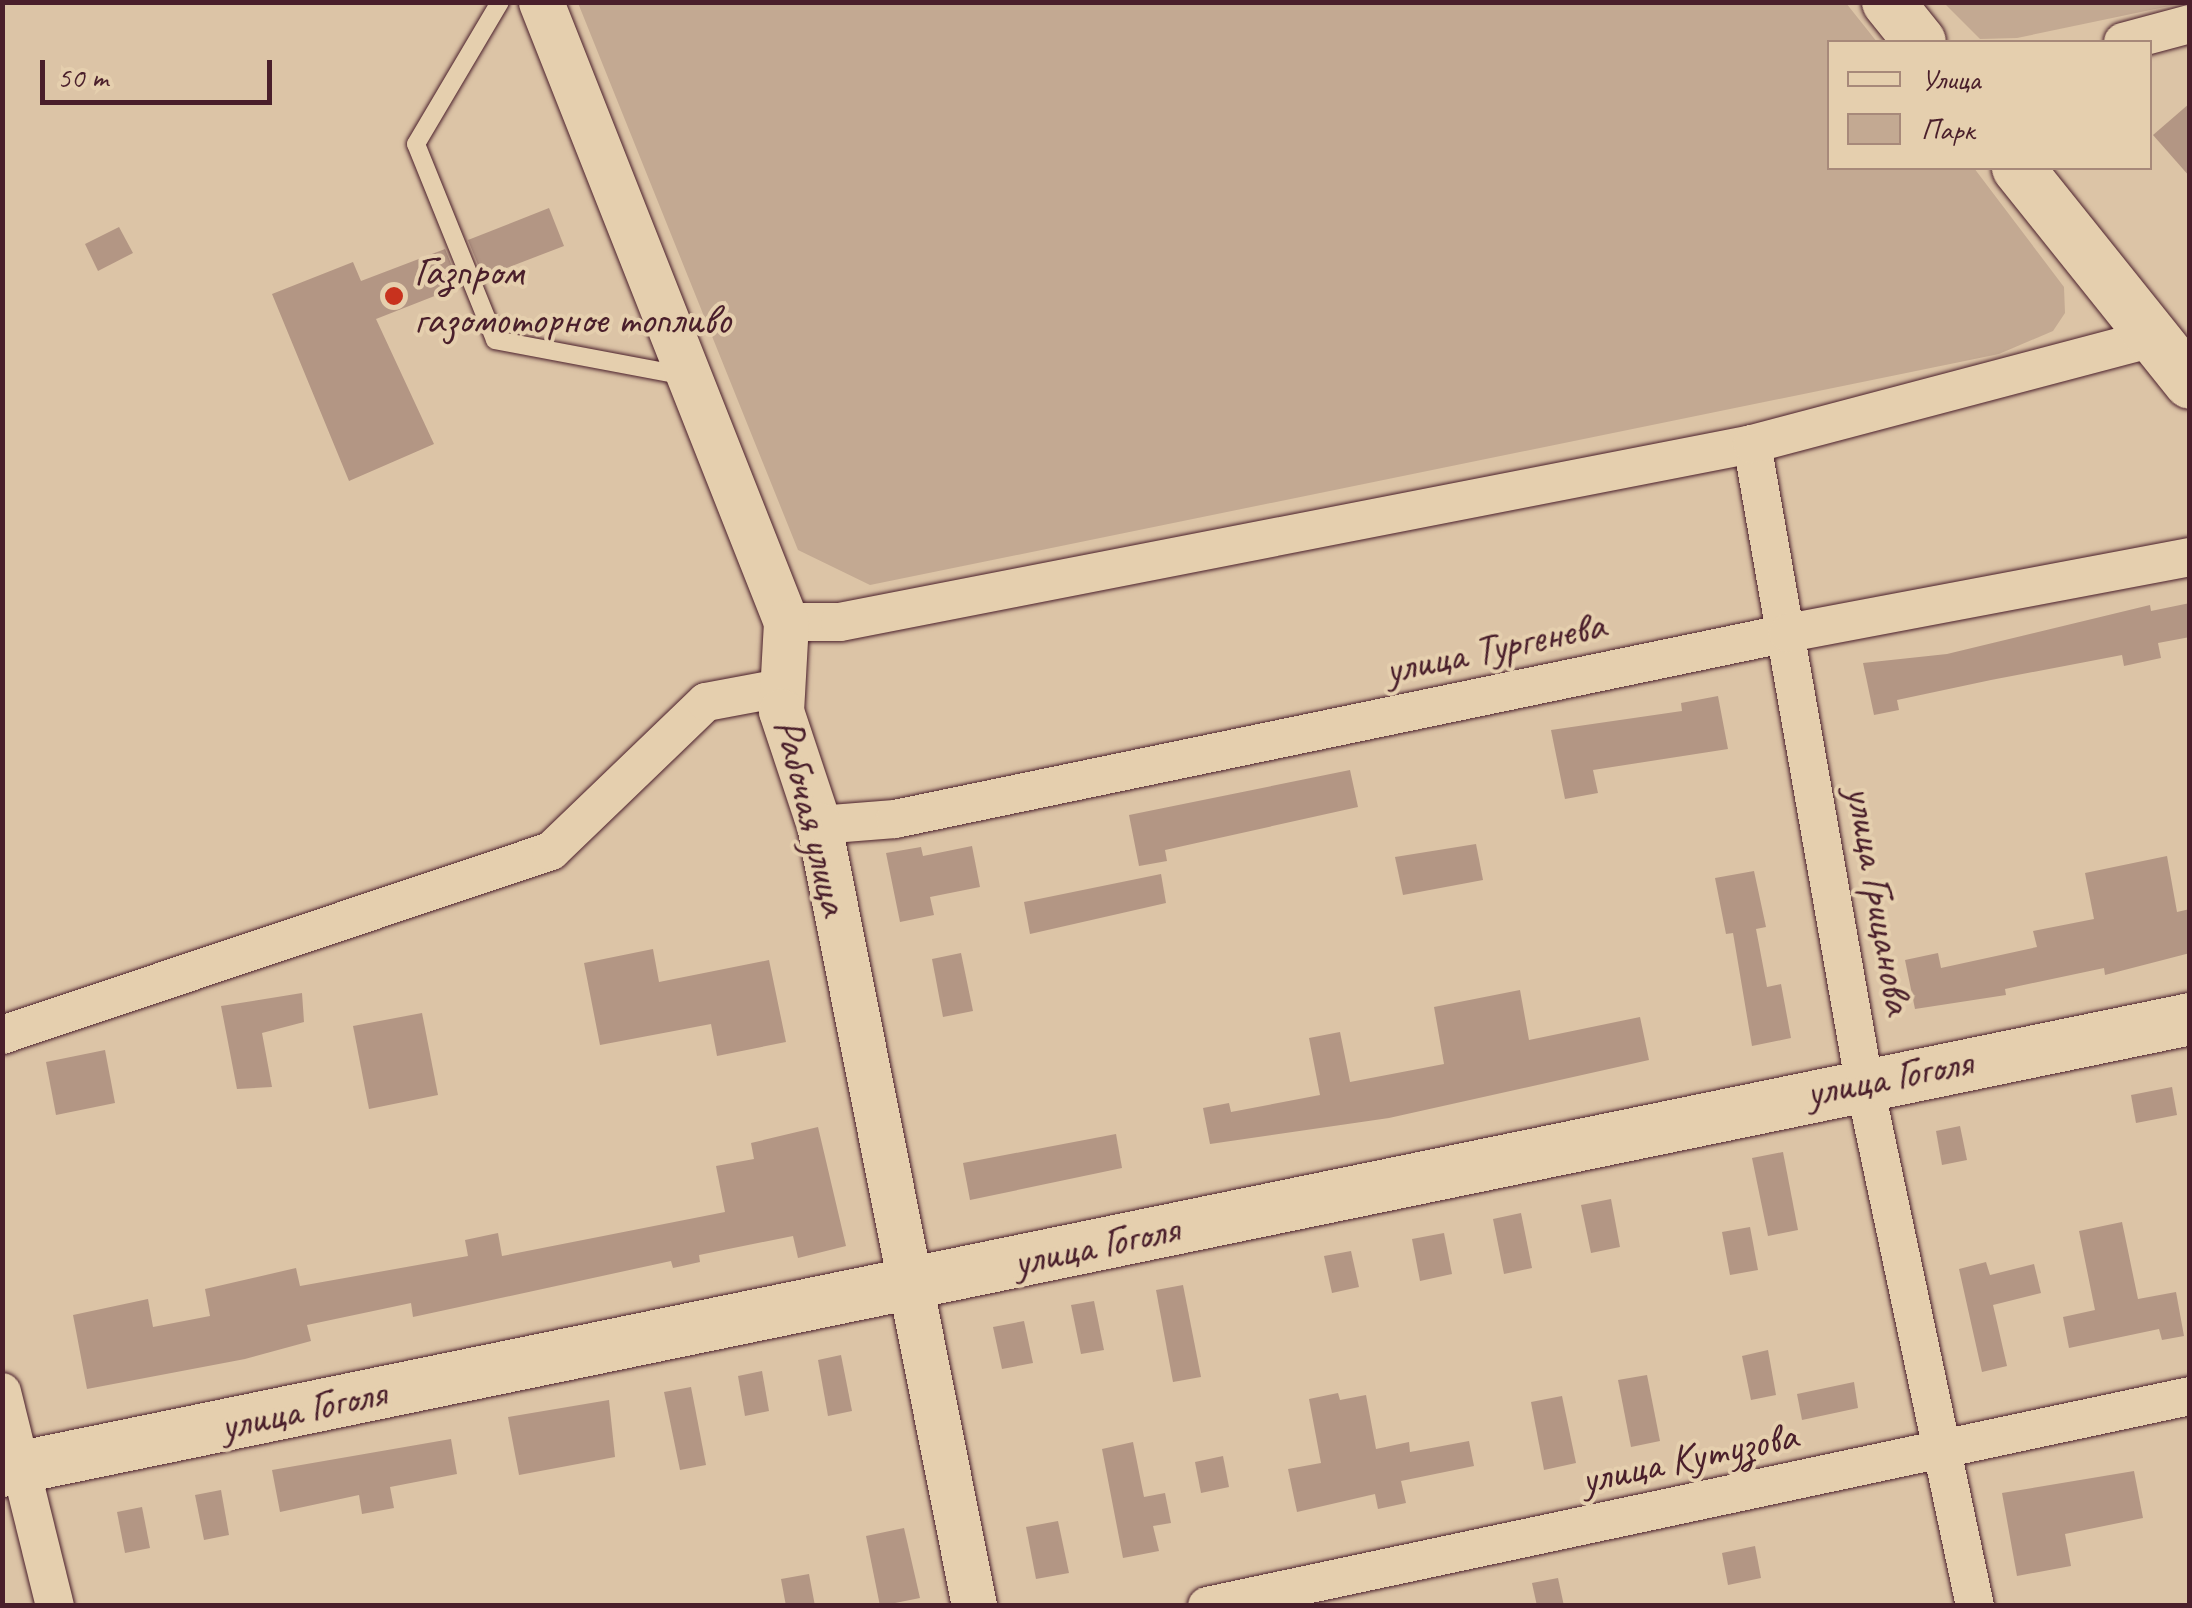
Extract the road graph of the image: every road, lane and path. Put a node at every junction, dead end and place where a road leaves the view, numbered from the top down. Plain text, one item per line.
1 (500, 2) edge
2 (541, 2) edge
3 (1888, 2) edge
4 (2190, 24) edge
5 (1918, 40) edge
6 (2130, 40) edge
7 (2020, 170) edge
8 (2154, 338) junction
9 (689, 376) junction
10 (2190, 383) edge
11 (1752, 444) junction
12 (2190, 557) edge
13 (786, 622) junction
14 (1788, 633) junction
15 (780, 688) junction
16 (819, 824) junction
17 (2190, 1018) edge
18 (2, 1035) edge
19 (1864, 1082) junction
20 (913, 1285) junction
21 (2, 1392) edge
22 (2190, 1396) edge
23 (1947, 1450) junction
24 (10, 1470) edge
25 (55, 1606) edge
26 (974, 1606) edge
27 (1207, 1606) edge
28 (1975, 1606) edge

1 - 9 lane
2 - 9 street, Рабочая улица
3 - 5 main road
4 - 6 street
7 - 8 main road
8 - 10 main road
8 - 11 street
9 - 13 street, Рабочая улица
11 - 13 street
11 - 14 street, улица Грицанова
12 - 14 street, улица Тургенева
13 - 15 street, Рабочая улица
14 - 16 street, улица Тургенева
14 - 19 street, улица Грицанова
15 - 16 street, Рабочая улица
15 - 18 street
16 - 20 street, Рабочая улица
17 - 19 main road, улица Гоголя
19 - 20 main road, улица Гоголя
19 - 23 street, улица Грицанова
20 - 24 main road, улица Гоголя
20 - 26 street, Рабочая улица
21 - 24 street
22 - 23 street, улица Кутузова
23 - 27 street, улица Кутузова
23 - 28 street, улица Грицанова
24 - 25 street

